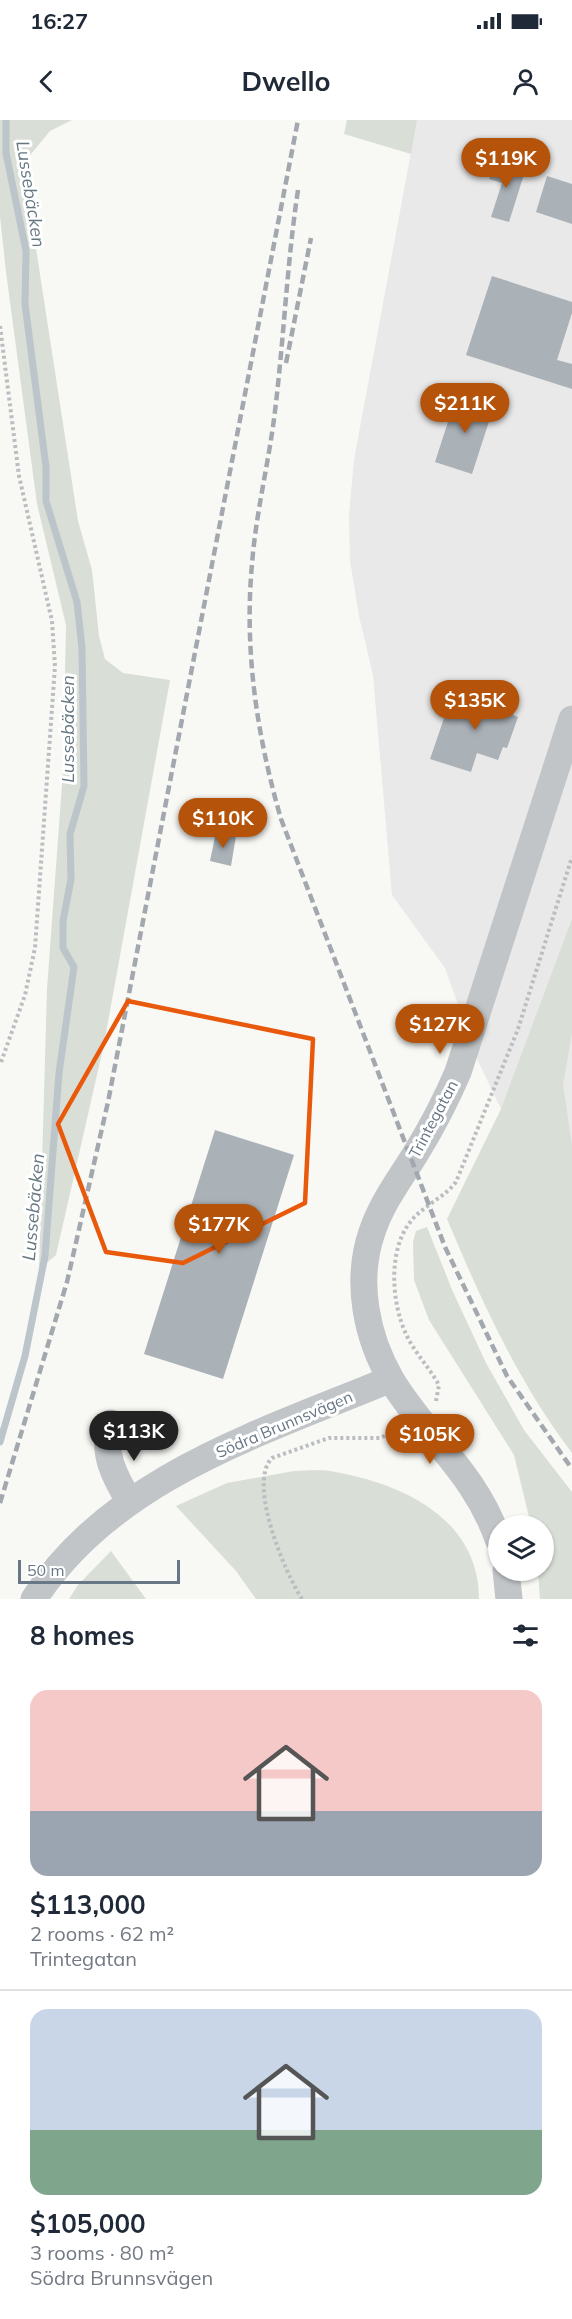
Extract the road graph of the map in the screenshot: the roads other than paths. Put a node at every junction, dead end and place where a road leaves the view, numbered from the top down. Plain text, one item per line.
1 (572, 719) edge
2 (391, 1378) junction
3 (111, 1423) dead end
4 (130, 1502) junction
5 (488, 1516) edge
6 (507, 1581) edge
7 (33, 1599) edge
8 (509, 1599) edge

1 - 2 street, Trintegatan
2 - 4 street, Södra Brunnsvägen
2 - 5 street
3 - 4 street
4 - 7 street, Södra Brunnsvägen
6 - 8 street

